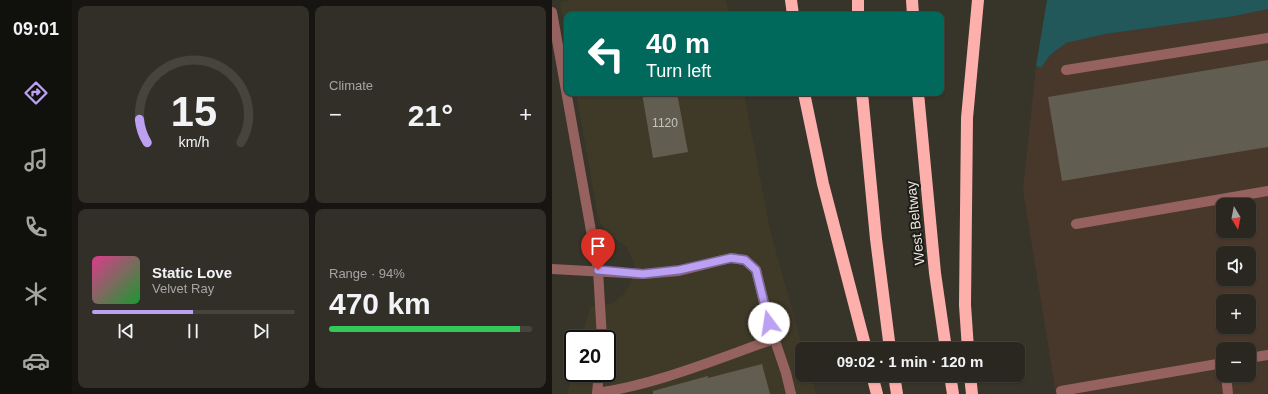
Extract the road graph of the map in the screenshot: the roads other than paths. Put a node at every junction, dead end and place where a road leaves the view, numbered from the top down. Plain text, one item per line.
1 (791, 0) edge
2 (858, 0) edge
3 (912, 0) edge
4 (978, 0) edge
5 (552, 12) edge
6 (793, 12) edge
7 (858, 12) edge
8 (913, 12) edge
9 (1268, 38) edge
10 (1066, 70) dead end
11 (564, 79) edge
12 (567, 96) edge
13 (805, 96) edge
14 (862, 96) edge
15 (918, 96) edge
16 (1268, 191) edge
17 (1076, 224) dead end
18 (552, 269) edge
19 (598, 270) junction
20 (601, 330) edge
21 (774, 339) junction
22 (864, 342) edge
23 (889, 342) edge
24 (945, 342) edge
25 (968, 342) edge
26 (1268, 355) edge
27 (1256, 357) edge
28 (1216, 363) edge
29 (598, 382) edge
30 (874, 382) edge
31 (895, 382) edge
32 (951, 382) edge
33 (971, 382) edge
34 (1227, 382) edge
35 (1061, 391) dead end
36 (597, 393) edge
37 (791, 394) edge
38 (877, 394) edge
39 (897, 394) edge
40 (953, 394) edge
41 (972, 394) edge
42 (1228, 394) edge

1 - 6 highway
2 - 7 highway
3 - 8 highway
4 - 25 highway
5 - 11 street
9 - 10 street
12 - 19 street
13 - 22 highway
14 - 23 highway
15 - 24 highway, West Beltway
16 - 17 street
18 - 19 street
19 - 20 street
19 - 21 street
21 - 36 street
21 - 37 street
26 - 27 street
28 - 35 street
29 - 36 street
30 - 38 highway
31 - 39 highway
32 - 40 highway
33 - 41 highway
34 - 42 street

